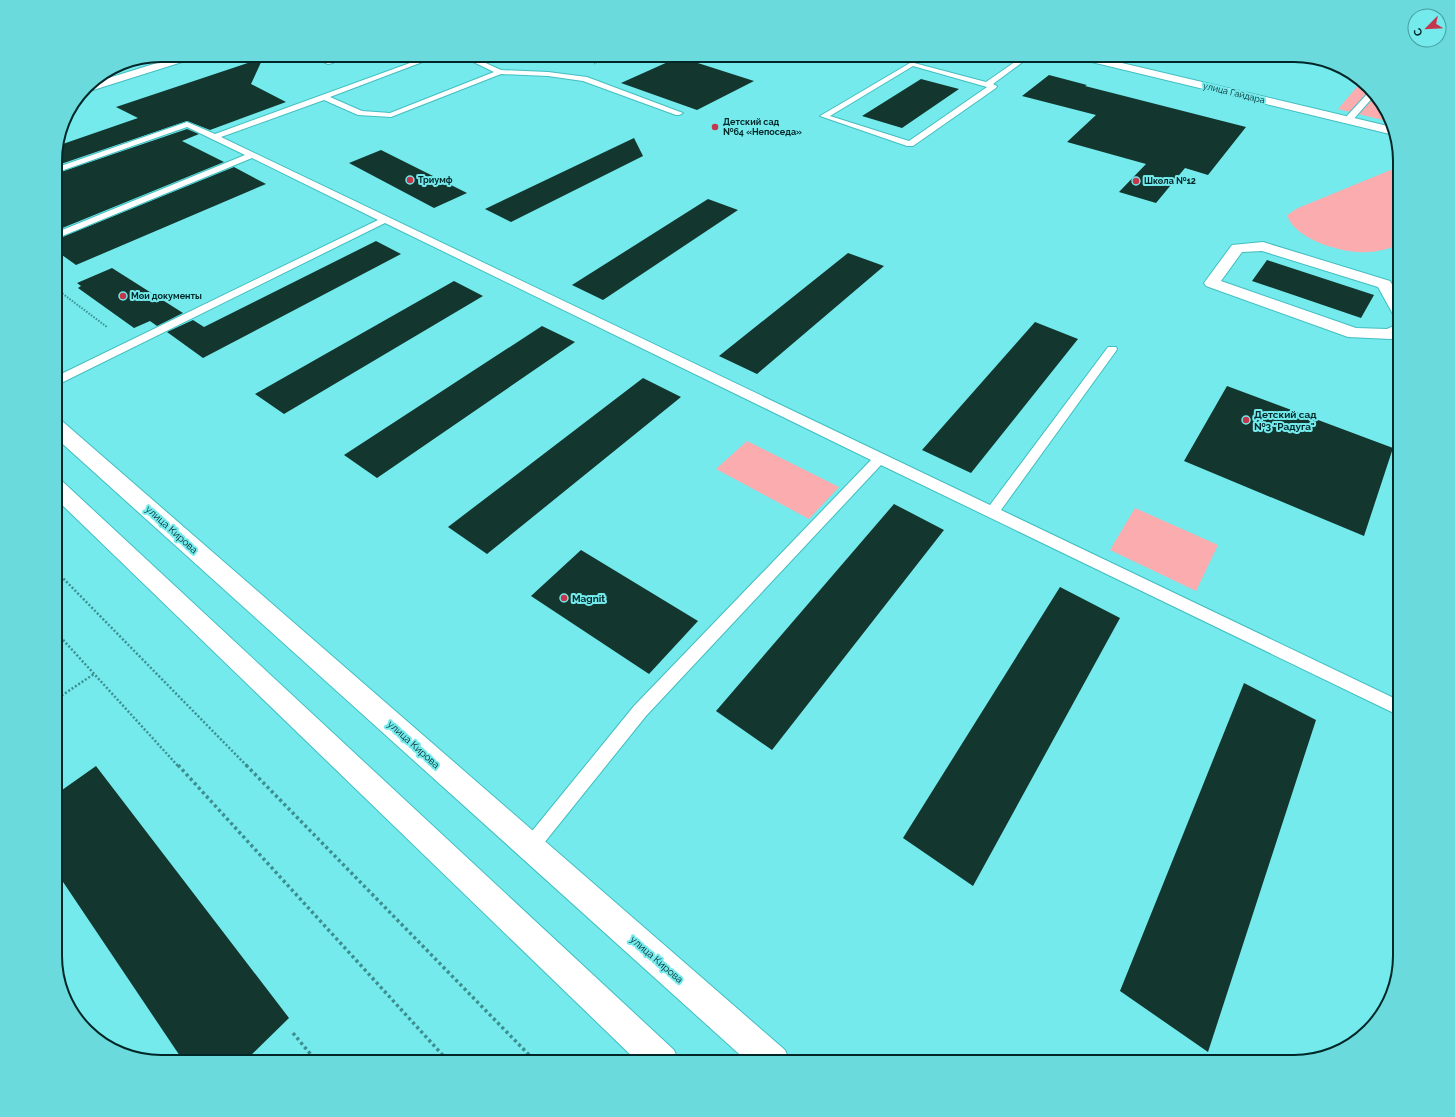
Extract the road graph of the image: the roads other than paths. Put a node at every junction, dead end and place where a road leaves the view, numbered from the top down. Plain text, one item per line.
1 (169, 62) edge
2 (419, 62) edge
3 (478, 62) edge
4 (1019, 62) edge
5 (1104, 62) edge
6 (500, 72) junction
7 (105, 80) edge
8 (987, 85) junction
9 (324, 97) junction
10 (1369, 97) edge
11 (679, 113) dead end
12 (1348, 120) junction
13 (1388, 130) edge
14 (215, 137) junction
15 (252, 155) junction
16 (62, 169) edge
17 (385, 220) junction
18 (62, 233) edge
19 (1393, 300) edge
20 (1393, 333) edge
21 (1112, 349) dead end
22 (62, 379) edge
23 (62, 432) edge
24 (880, 458) junction
25 (62, 493) edge
26 (992, 512) junction
27 (1393, 706) edge
28 (530, 847) junction
29 (655, 1055) edge
30 (766, 1055) edge

1 - 7 main road
2 - 9 lane
3 - 6 lane
4 - 8 lane
5 - 12 main road, улица Гайдара
6 - 9 lane
6 - 11 lane
8 - 8 lane
9 - 14 lane
10 - 12 lane
12 - 13 main road, улица Гайдара
14 - 15 lane
14 - 16 lane
15 - 17 lane
15 - 18 lane
17 - 22 lane
17 - 24 lane
19 - 20 main road
21 - 26 lane
23 - 28 main road, улица Кирова
24 - 26 lane
24 - 28 lane
25 - 29 main road
26 - 27 lane
28 - 30 main road, улица Кирова

